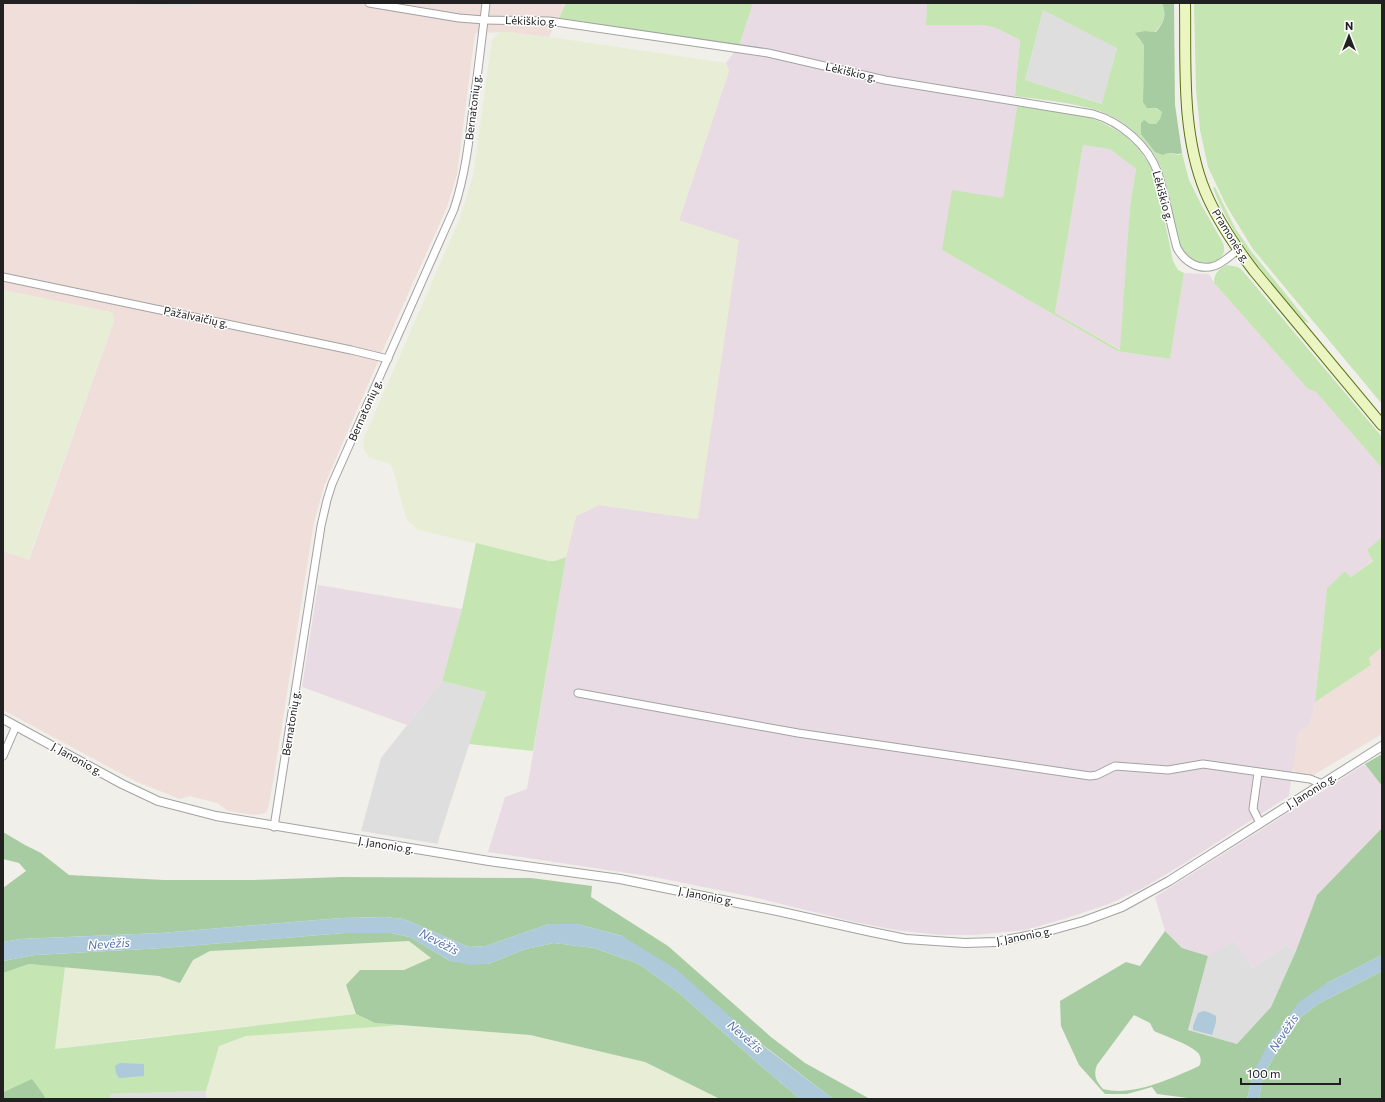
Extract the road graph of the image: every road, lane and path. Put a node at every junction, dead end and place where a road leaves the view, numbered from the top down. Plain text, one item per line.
1 (369, 3) edge
2 (486, 3) edge
3 (1185, 3) edge
4 (484, 20) junction
5 (1238, 250) junction
6 (3, 277) edge
7 (388, 359) junction
8 (1382, 425) edge
9 (578, 693) dead end
10 (3, 718) edge
11 (16, 726) junction
12 (1382, 746) edge
13 (3, 756) edge
14 (1258, 773) junction
15 (1322, 784) junction
16 (1260, 823) junction
17 (274, 826) junction

1 - 4 street, Lėkiškio g.
2 - 4 street, Bernatonių g.
3 - 5 main road, Pramonės g.
4 - 5 street, Lėkiškio g.
4 - 7 street, Bernatonių g.
5 - 8 main road, Pramonės g.
6 - 7 street, Pažalvaičių g.
7 - 17 street, Bernatonių g.
9 - 14 street
10 - 11 street, J. Janonio g.
11 - 13 street
11 - 17 street, J. Janonio g.
12 - 15 street, J. Janonio g.
14 - 15 street
14 - 16 street
15 - 16 street, J. Janonio g.
16 - 17 street, J. Janonio g.

